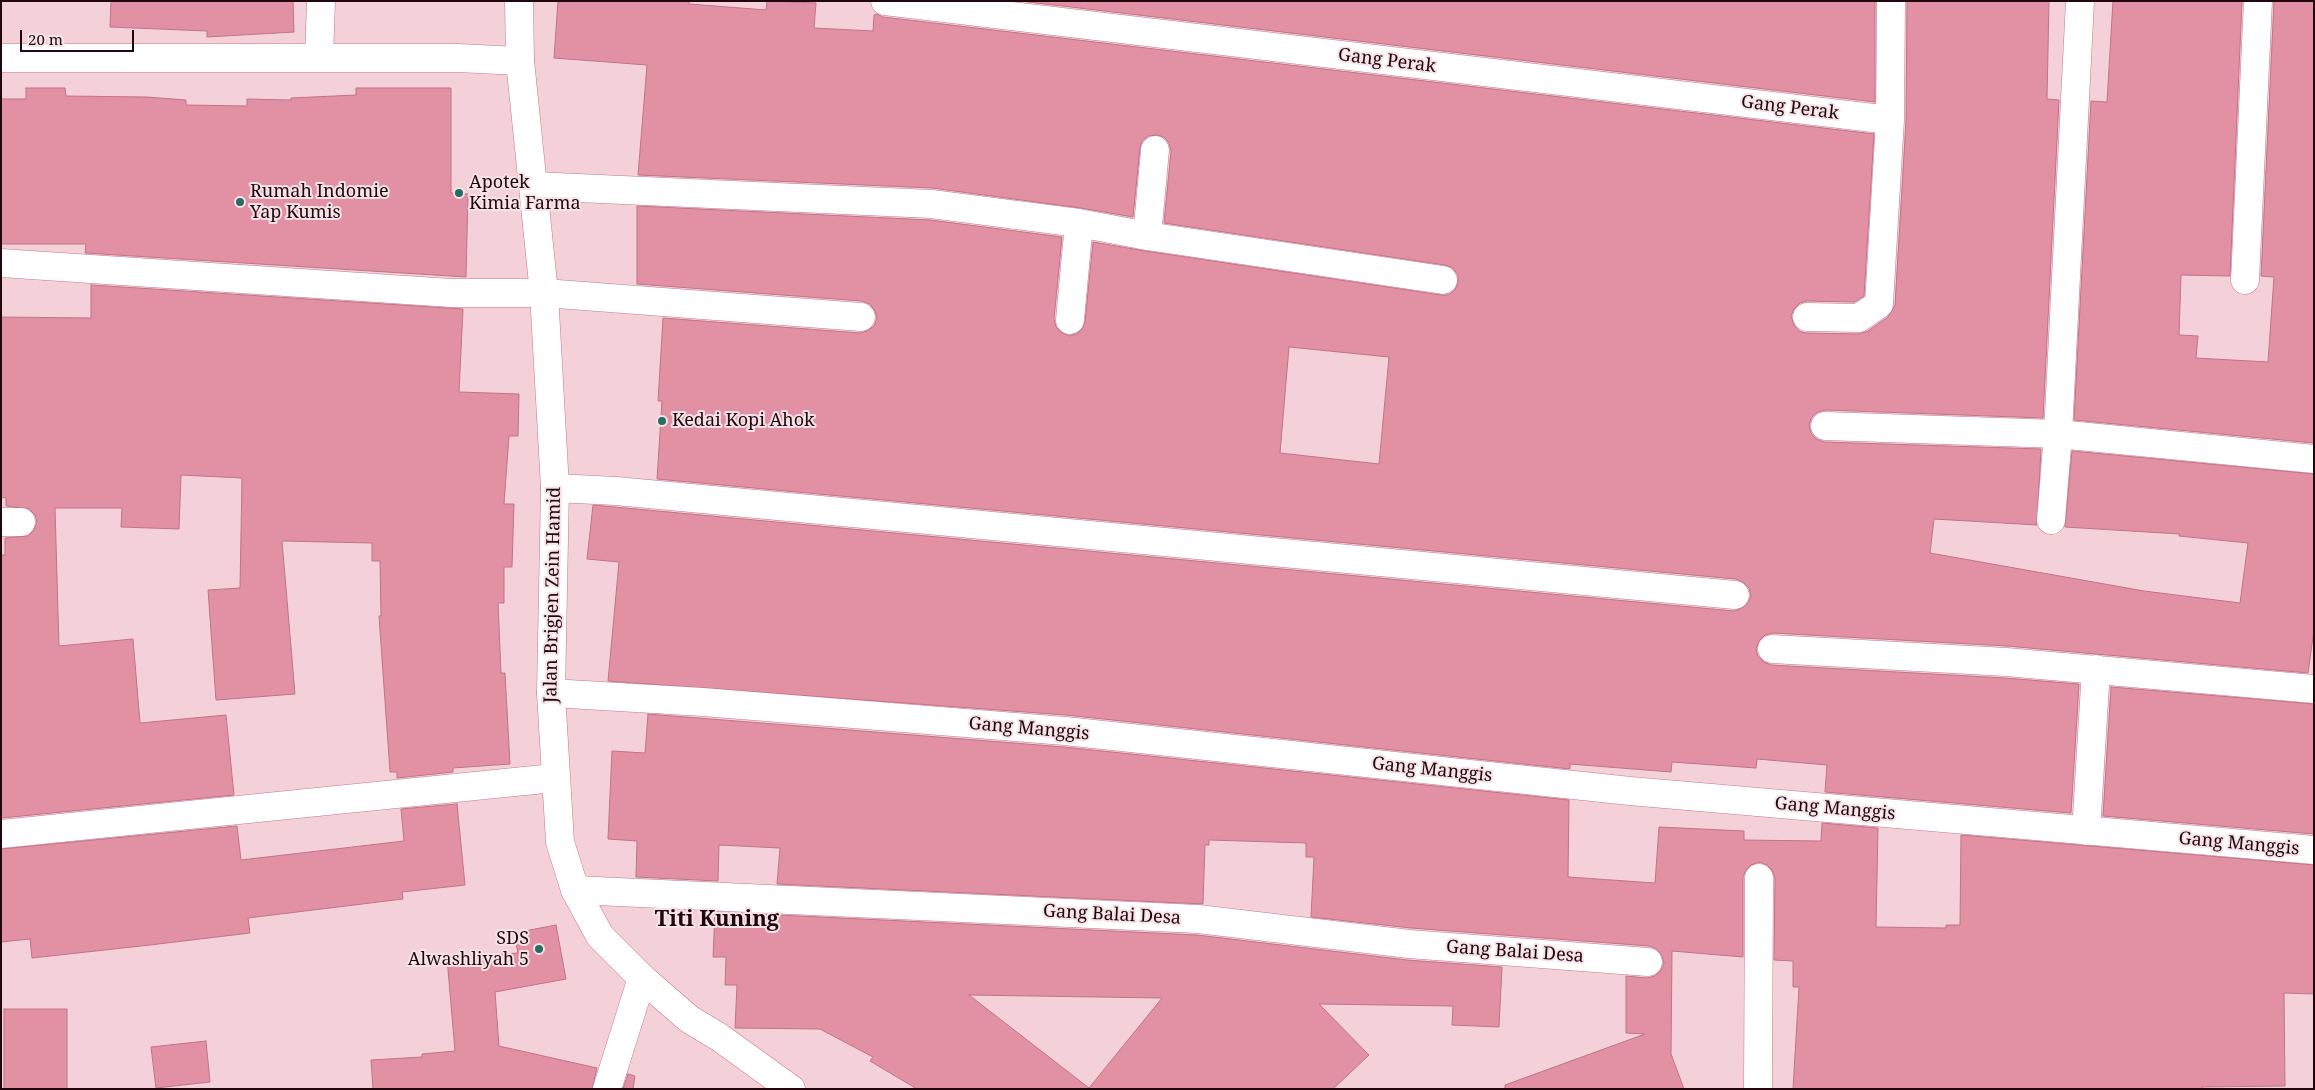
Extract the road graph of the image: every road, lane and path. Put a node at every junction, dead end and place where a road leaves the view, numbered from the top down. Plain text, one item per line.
1 (321, 1) edge
2 (519, 1) edge
3 (884, 1) edge
4 (1891, 1) edge
5 (2080, 1) edge
6 (2258, 1) edge
7 (1, 58) edge
8 (319, 58) junction
9 (520, 61) junction
10 (1890, 120) junction
11 (1155, 150) dead end
12 (534, 186) junction
13 (1079, 223) junction
14 (1147, 236) junction
15 (1, 263) edge
16 (1442, 280) dead end
17 (2245, 280) dead end
18 (544, 294) junction
19 (861, 317) dead end
20 (1807, 317) dead end
21 (1070, 320) dead end
22 (1825, 426) dead end
23 (2058, 434) junction
24 (2314, 459) edge
25 (555, 488) junction
26 (2051, 520) dead end
27 (1735, 596) dead end
28 (1772, 649) dead end
29 (2096, 669) junction
30 (2314, 689) edge
31 (551, 694) junction
32 (554, 778) junction
33 (2086, 831) junction
34 (1, 834) edge
35 (2314, 850) edge
36 (1759, 878) dead end
37 (575, 890) junction
38 (1648, 962) dead end
39 (642, 978) junction
40 (607, 1089) edge
41 (791, 1089) edge
42 (1758, 1089) edge

1 - 8 street
2 - 9 street, Jalan Brigjen Zein Hamid
3 - 10 street, Gang Perak
4 - 10 street
5 - 23 street
6 - 17 street
7 - 8 street
8 - 9 street
9 - 12 street, Jalan Brigjen Zein Hamid
10 - 20 street
11 - 14 street
12 - 13 street
12 - 18 street, Jalan Brigjen Zein Hamid
13 - 14 street
13 - 21 street
14 - 16 street
15 - 18 street
18 - 19 street
18 - 25 street, Jalan Brigjen Zein Hamid
22 - 23 street
23 - 24 street
23 - 26 street
25 - 27 street
25 - 31 street, Jalan Brigjen Zein Hamid
28 - 29 street
29 - 30 street
29 - 33 street
31 - 32 street, Jalan Brigjen Zein Hamid
31 - 33 street, Gang Manggis
32 - 34 street
32 - 37 street, Jalan Brigjen Zein Hamid
33 - 35 street, Gang Manggis
36 - 42 street
37 - 38 street, Gang Balai Desa
37 - 39 street, Jalan Brigjen Zein Hamid
39 - 40 street
39 - 41 street, Jalan Brigjen Zein Hamid

